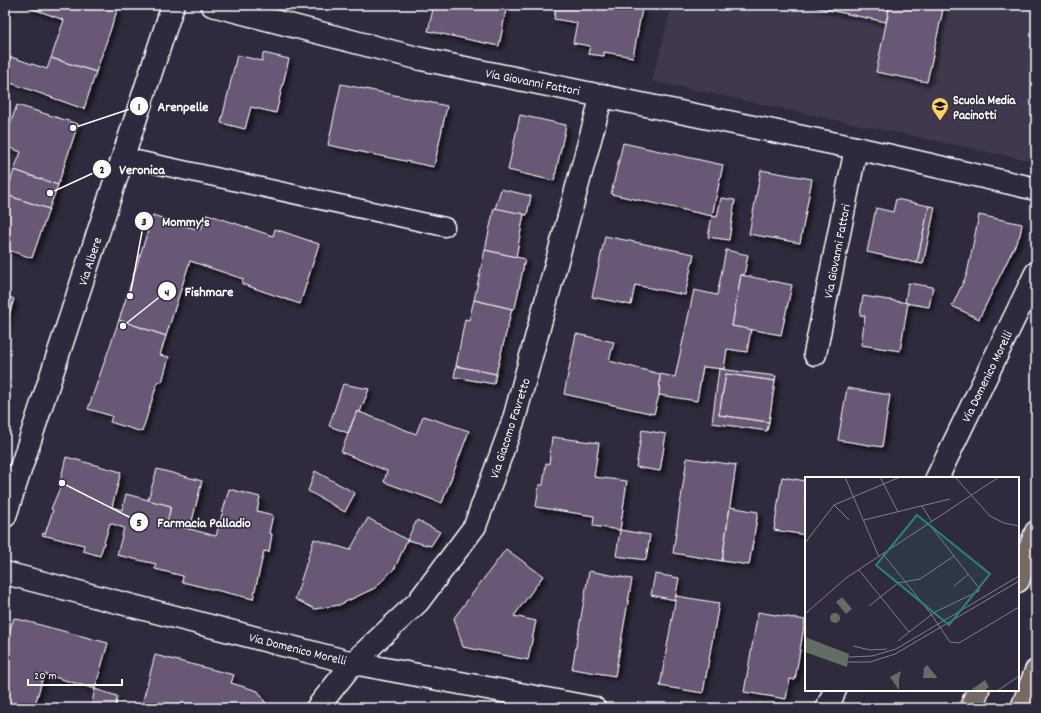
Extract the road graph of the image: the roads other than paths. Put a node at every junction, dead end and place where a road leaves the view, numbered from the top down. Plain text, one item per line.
1 (173, 5) edge
2 (212, 5) edge
3 (602, 95) junction
4 (856, 148) junction
5 (123, 156) junction
6 (1036, 189) edge
7 (445, 227) dead end
8 (1036, 273) edge
9 (815, 354) dead end
10 (937, 477) edge
11 (5, 516) edge
12 (1036, 532) edge
13 (5, 573) edge
14 (1019, 578) edge
15 (353, 662) junction
16 (1036, 671) edge
17 (835, 691) edge
18 (978, 691) edge
19 (317, 708) edge
20 (594, 708) edge
21 (827, 708) edge
22 (971, 708) edge
23 (1022, 708) edge

1 - 5 street, Via Albere
2 - 3 street, Via Giovanni Fattori
3 - 4 street, Via Giovanni Fattori
3 - 15 street, Via Giacomo Favretto
4 - 6 street, Via Giovanni Fattori
4 - 9 street, Via Giovanni Fattori
5 - 7 lane
5 - 11 street, Via Albere
8 - 10 street, Via Domenico Morelli
12 - 14 highway
13 - 15 street, Via Domenico Morelli
15 - 19 street, Via Giacomo Favretto
15 - 20 street, Via Domenico Morelli
16 - 23 highway
17 - 21 street
18 - 22 highway

